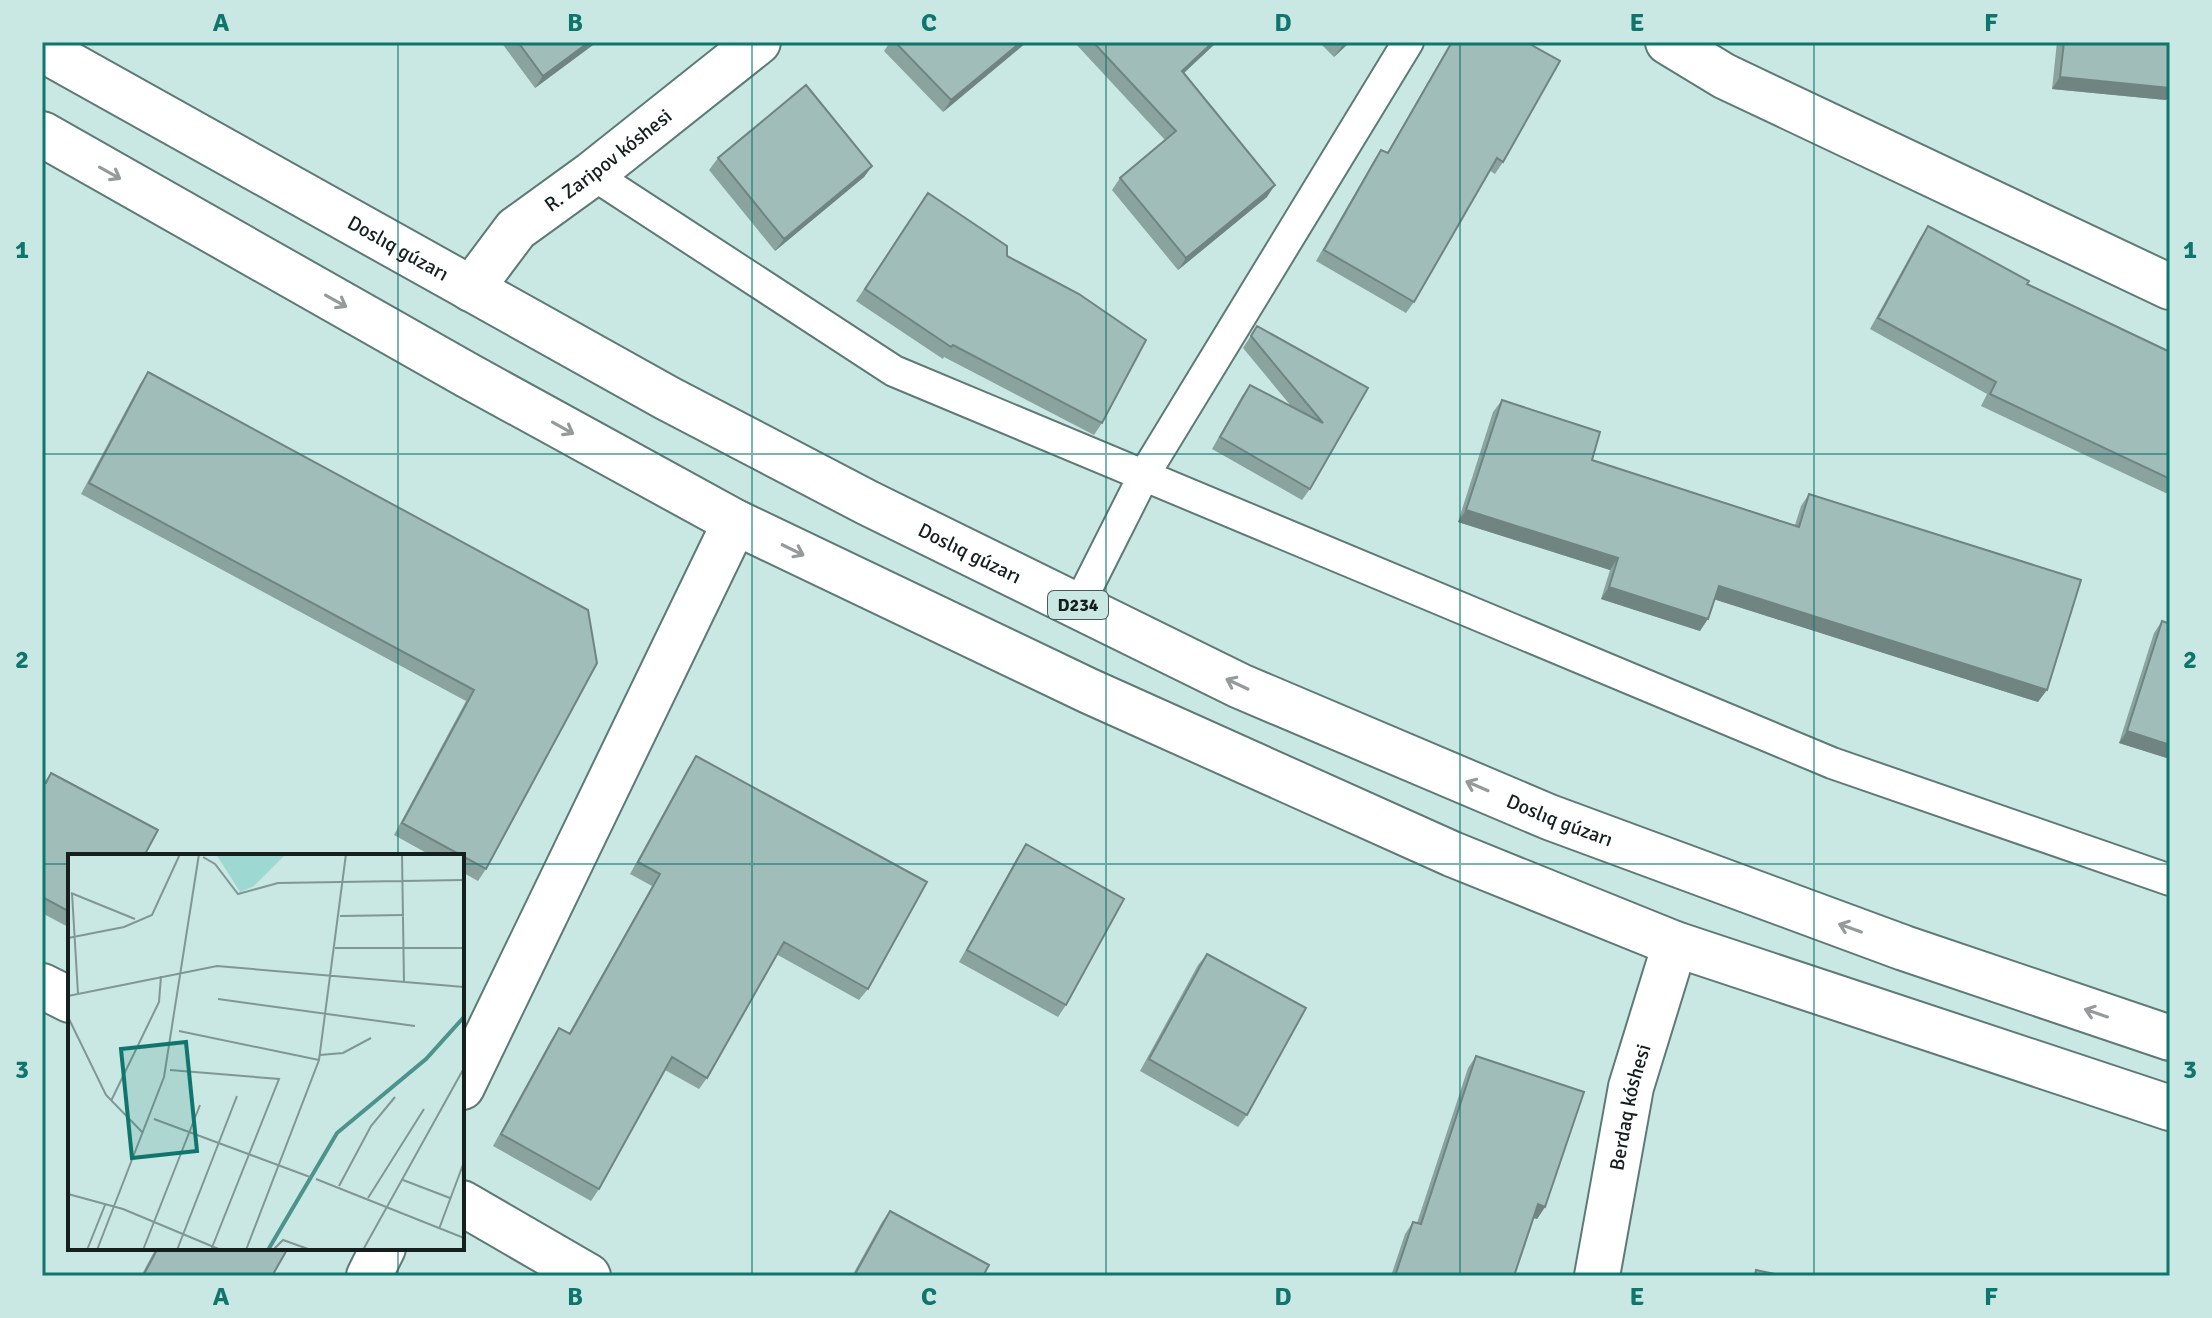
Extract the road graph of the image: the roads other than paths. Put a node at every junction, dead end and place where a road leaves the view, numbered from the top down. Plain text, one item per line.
1 (758, 42) edge
2 (1408, 42) edge
3 (1668, 42) edge
4 (42, 49) edge
5 (42, 134) edge
6 (592, 174) junction
7 (2170, 287) edge
8 (471, 289) junction
9 (1144, 475) junction
10 (735, 522) junction
11 (1078, 606) junction
12 (2170, 880) edge
13 (1675, 944) junction
14 (42, 986) edge
15 (68, 999) edge
16 (2170, 1038) edge
17 (464, 1083) edge
18 (2170, 1108) edge
19 (464, 1204) edge
20 (382, 1250) edge
21 (369, 1276) edge
22 (588, 1276) edge
23 (1597, 1276) edge

1 - 6 main road, R. Zaripov kóshesi
2 - 9 lane
3 - 7 main road
4 - 8 main road, Doslıq gúzarı / D234
5 -> 10 main road
6 - 8 main road, R. Zaripov kóshesi
6 - 9 lane
8 - 11 main road, Doslıq gúzarı / D234
9 - 11 lane
9 - 12 lane
10 -> 13 main road
10 - 17 main road
16 -> 11 main road, Doslıq gúzarı / D234
13 - 18 main road
13 - 23 main road, Berdaq kóshesi
14 - 15 main road
19 - 22 main road
20 - 21 main road

